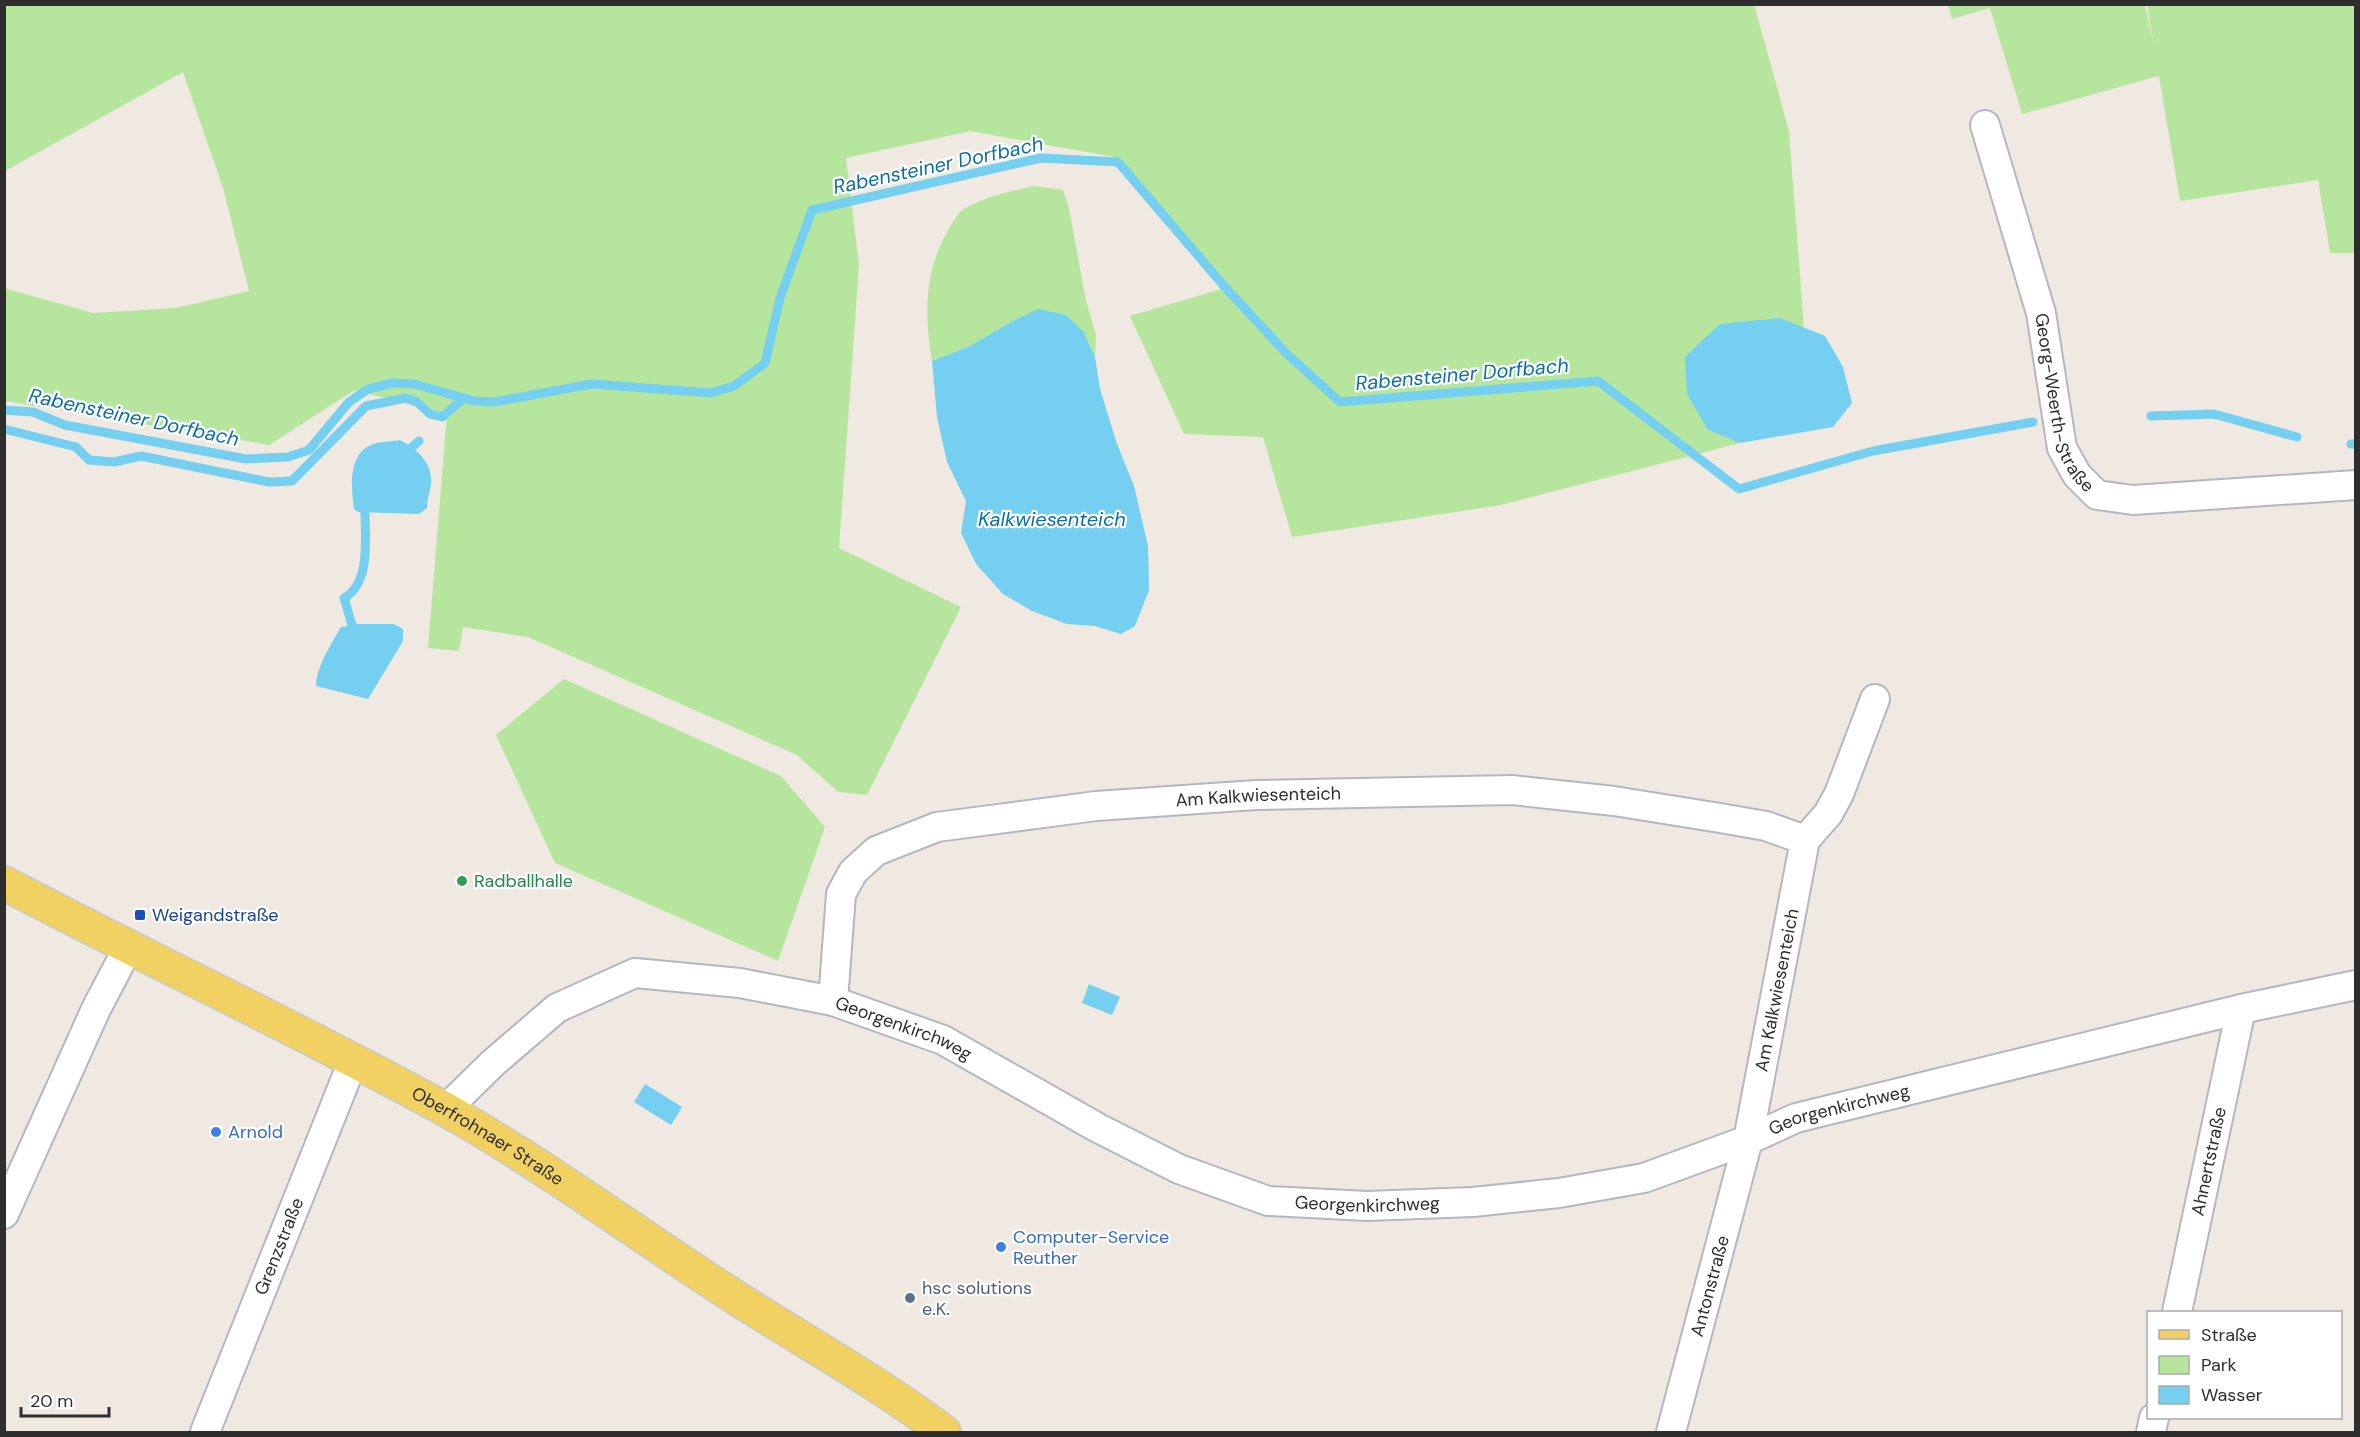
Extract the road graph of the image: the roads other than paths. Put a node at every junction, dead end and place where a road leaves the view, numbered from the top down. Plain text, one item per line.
1 (1985, 125) dead end
2 (2355, 485) edge
3 (1875, 699) dead end
4 (1805, 840) junction
5 (4, 883) edge
6 (128, 948) junction
7 (2355, 985) edge
8 (833, 1001) junction
9 (2241, 1009) junction
10 (353, 1061) junction
11 (445, 1110) junction
12 (1748, 1140) junction
13 (4, 1214) edge
14 (2177, 1311) edge
15 (205, 1432) edge
16 (944, 1432) edge
17 (1671, 1432) edge

1 - 2 street, Georg-Weerth-Straße
3 - 4 street
4 - 8 street, Am Kalkwiesenteich
4 - 12 street, Am Kalkwiesenteich
5 - 6 main road, Oberfrohnaer Straße
6 - 10 main road, Oberfrohnaer Straße
6 - 13 street
7 - 9 street, Georgenkirchweg
8 - 11 street, Georgenkirchweg
8 - 12 street, Georgenkirchweg
9 - 12 street, Georgenkirchweg
9 - 14 street, Ahnertstraße
10 - 11 main road, Oberfrohnaer Straße
10 - 15 street, Grenzstraße
11 - 16 main road, Oberfrohnaer Straße
12 - 17 street, Antonstraße

